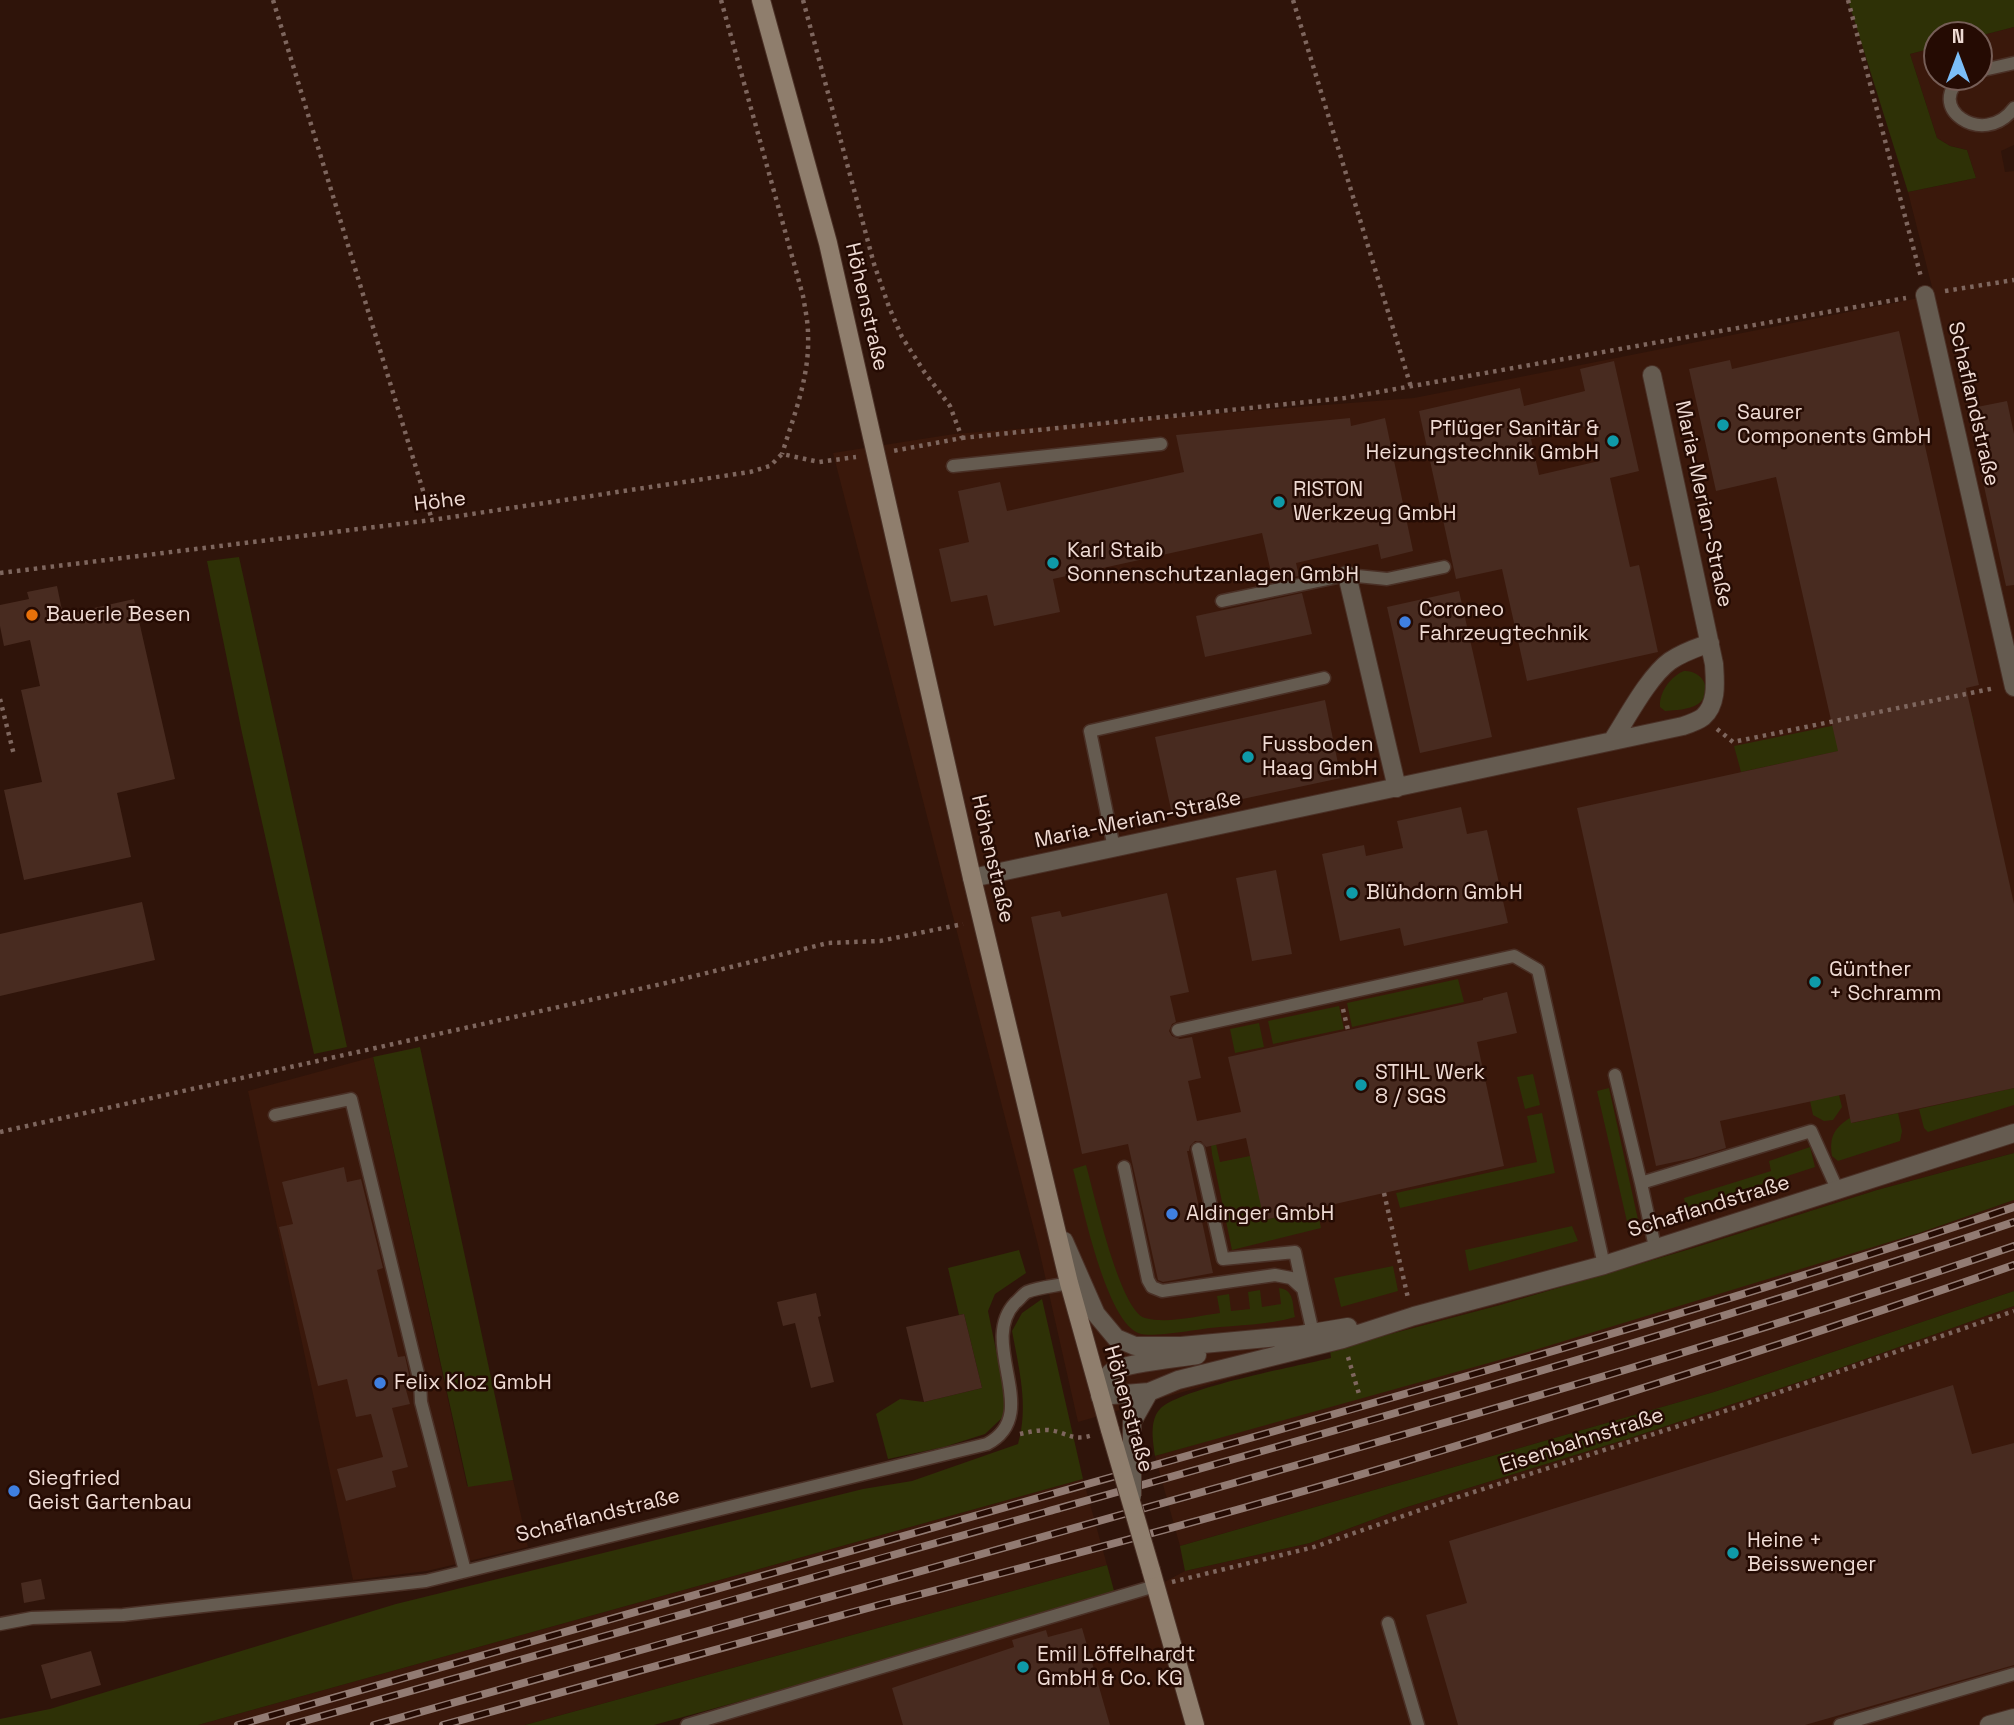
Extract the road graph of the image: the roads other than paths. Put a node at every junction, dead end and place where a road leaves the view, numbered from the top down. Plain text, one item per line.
1 (761, 0) edge
2 (2014, 63) edge
3 (1993, 68) edge
4 (1951, 91) edge
5 (2014, 108) edge
6 (1925, 295) road end
7 (1652, 375) dead end
8 (1161, 444) dead end
9 (953, 466) dead end
10 (1444, 567) dead end
11 (1348, 575) junction
12 (1222, 601) dead end
13 (1710, 643) junction
14 (1324, 678) dead end
15 (2014, 686) edge
16 (1612, 741) junction
17 (1397, 788) junction
18 (1114, 848) junction
19 (972, 878) junction
20 (1178, 1030) dead end
21 (1615, 1075) dead end
22 (275, 1115) dead end
23 (2014, 1133) edge
24 (1198, 1149) dead end
25 (1124, 1167) dead end
26 (1641, 1183) junction
27 (1838, 1191) junction
28 (1054, 1217) junction
29 (1655, 1247) junction
30 (1604, 1265) junction
31 (1069, 1283) junction
32 (1303, 1289) junction
33 (1414, 1316) junction
34 (1306, 1334) junction
35 (1149, 1392) junction
36 (1100, 1396) junction
37 (1132, 1506) junction
38 (465, 1571) junction
39 (1153, 1578) junction
40 (1, 1619) edge
41 (1388, 1623) dead end
42 (2014, 1674) edge
43 (2014, 1718) edge
44 (687, 1725) edge
45 (1195, 1725) edge
46 (1418, 1725) edge
47 (1840, 1725) edge
48 (1989, 1725) edge

1 - 19 main road, Höhenstraße
2 - 3 lane
4 - 5 lane
6 - 15 street, Schaflandstraße
7 - 13 street, Maria-Merian-Straße
8 - 9 lane
10 - 11 lane
11 - 12 lane
11 - 17 street
13 - 16 street
13 - 16 street, Maria-Merian-Straße
14 - 18 lane
16 - 17 street, Maria-Merian-Straße
17 - 18 street, Maria-Merian-Straße
18 - 19 street, Maria-Merian-Straße
19 - 28 main road, Höhenstraße
20 - 30 lane
21 - 26 lane
22 - 38 lane
23 - 27 street, Schaflandstraße
24 - 32 lane
25 - 32 lane
26 - 27 lane
26 - 29 lane
27 - 29 street, Schaflandstraße
28 - 31 main road, Höhenstraße
28 - 34 street, Schaflandstraße
29 - 30 street, Schaflandstraße
30 - 33 street, Schaflandstraße
31 - 36 main road, Höhenstraße
31 - 38 lane, Schaflandstraße
32 - 34 lane
33 - 34 street, Schaflandstraße
33 - 35 street, Schaflandstraße
34 - 36 street, Schaflandstraße
35 - 36 street, Schaflandstraße
35 - 37 street, bridge
36 - 37 main road, Höhenstraße, bridge
37 - 39 main road, Höhenstraße, bridge
38 - 40 lane, Schaflandstraße
39 - 44 lane
39 - 45 main road, Höhenstraße
41 - 46 lane
42 - 47 lane
43 - 48 street

